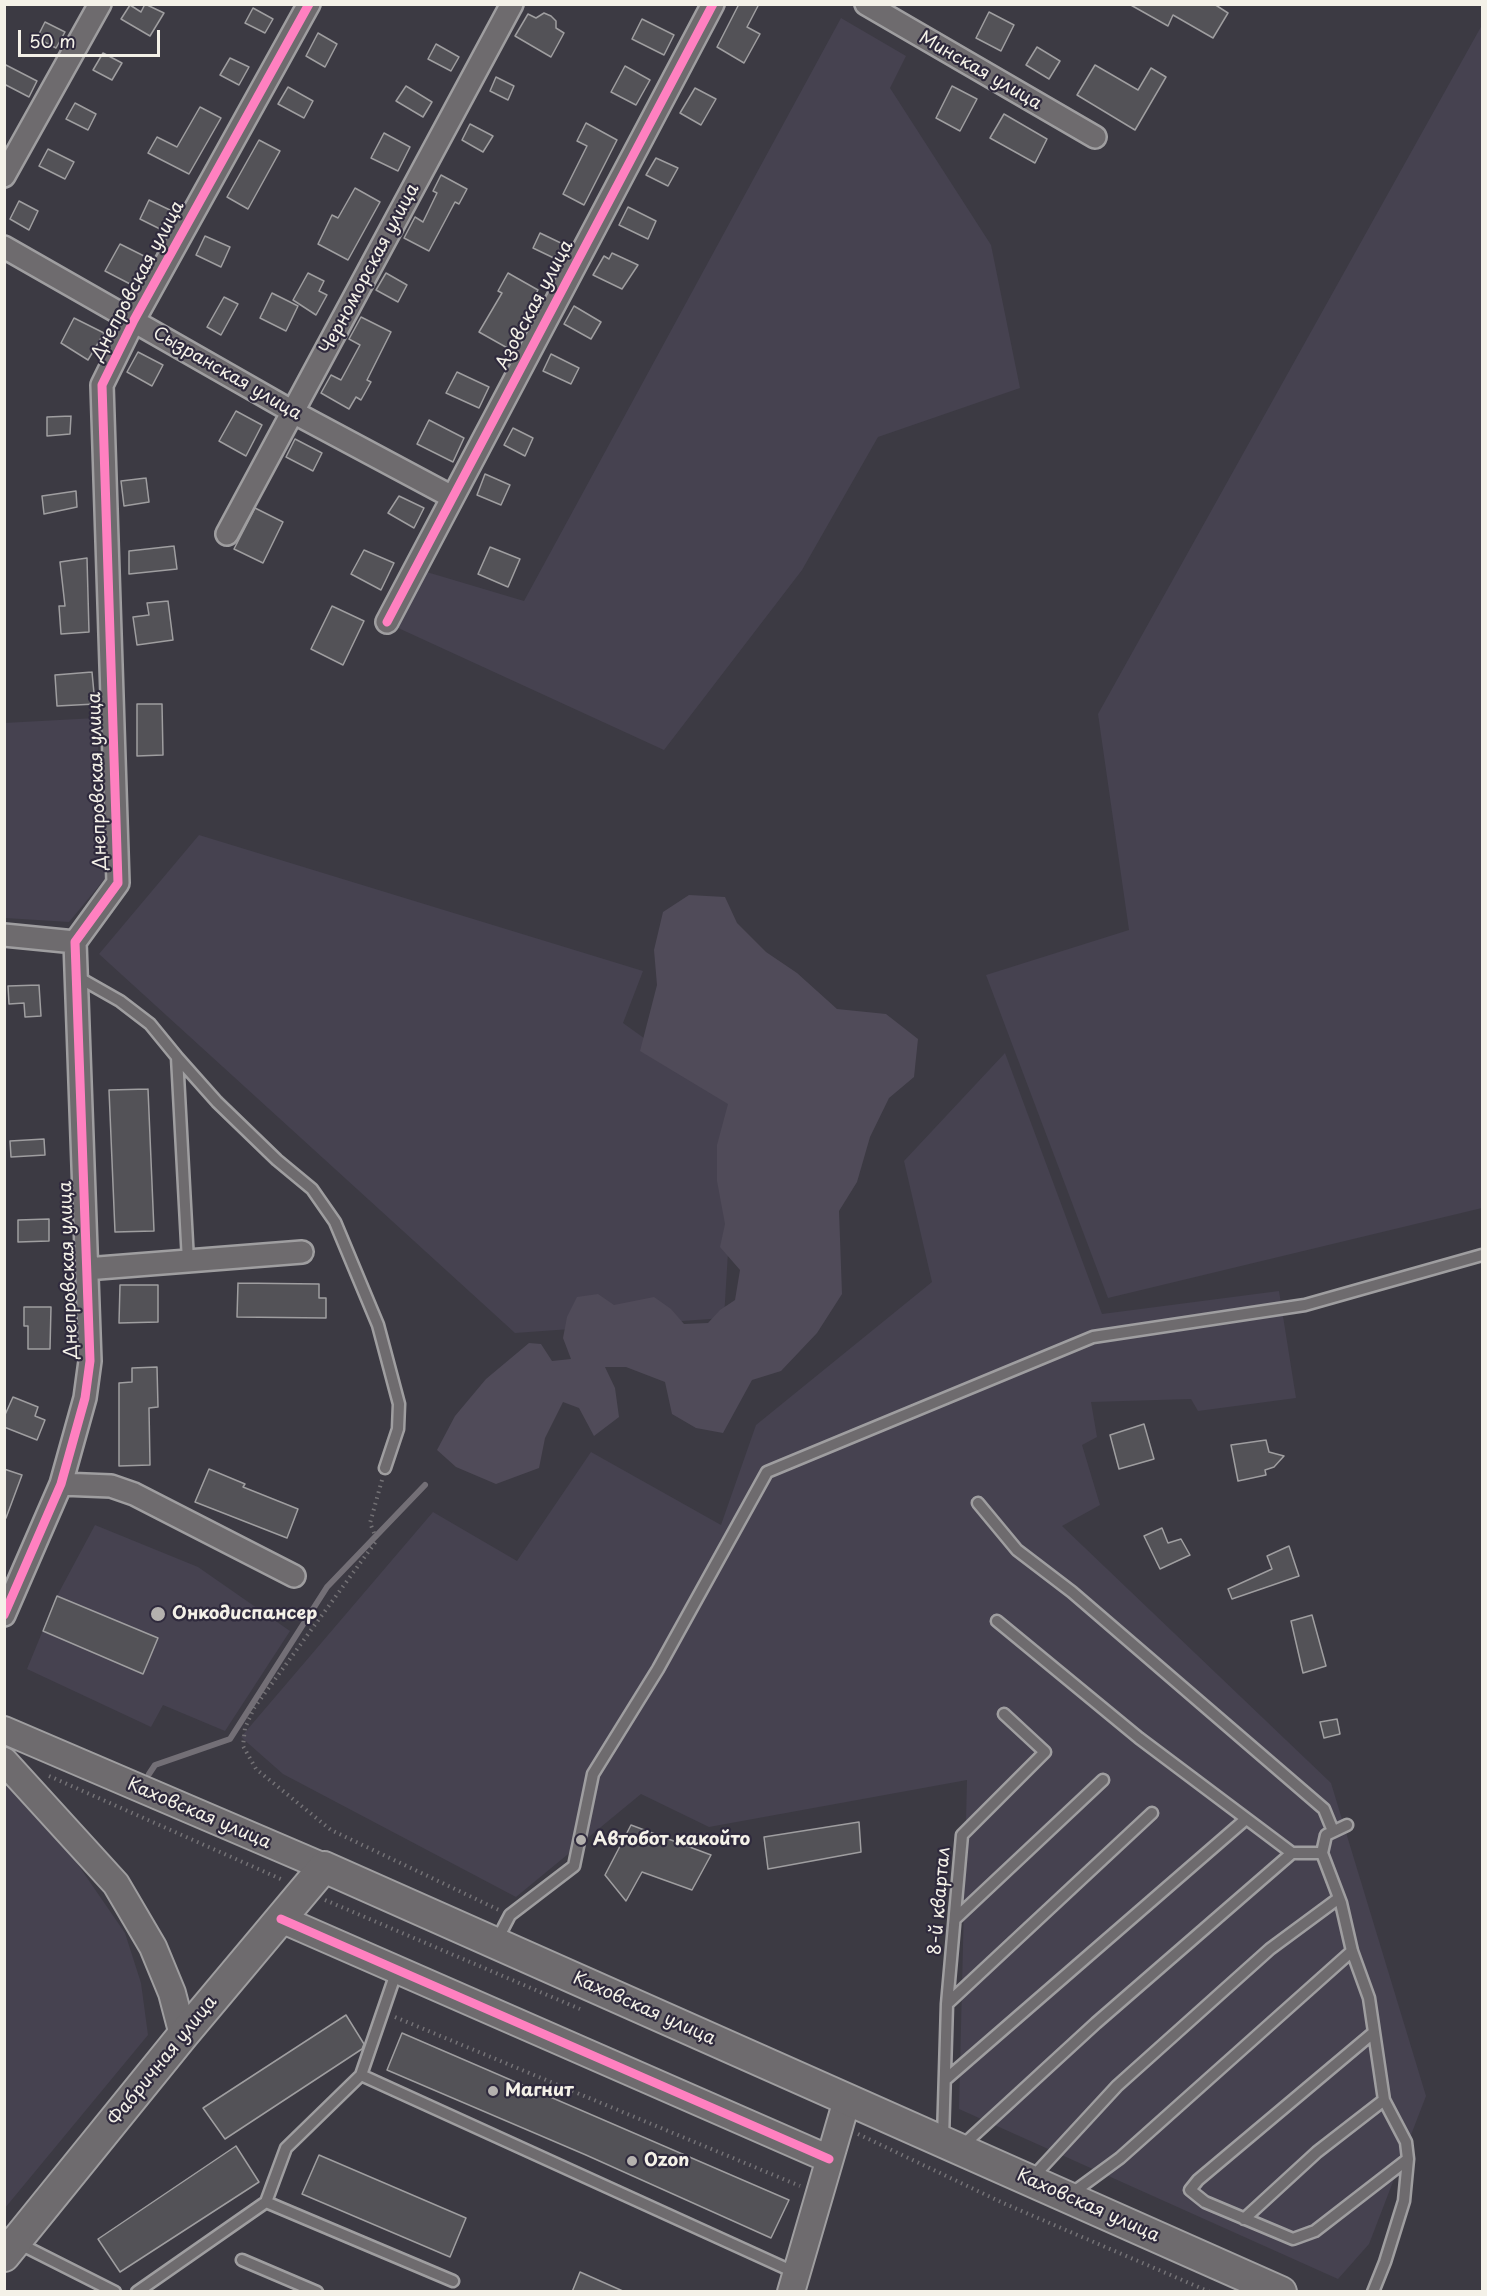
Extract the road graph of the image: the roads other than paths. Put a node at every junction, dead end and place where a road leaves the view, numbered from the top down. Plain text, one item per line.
1 (100, 4) edge
2 (309, 4) edge
3 (512, 4) edge
4 (713, 4) edge
5 (866, 4) edge
6 (1095, 137) dead end
7 (4, 176) edge
8 (4, 247) edge
9 (134, 320) junction
10 (293, 412) junction
11 (452, 497) junction
12 (227, 534) dead end
13 (387, 622) dead end
14 (4, 935) edge
15 (75, 942) junction
16 (75, 975) junction
17 (177, 1057) junction
18 (302, 1252) dead end
19 (1482, 1255) edge
20 (188, 1261) junction
21 (86, 1269) junction
22 (385, 1468) road end
23 (61, 1484) junction
24 (978, 1503) dead end
25 (294, 1576) dead end
26 (4, 1615) edge
27 (998, 1621) dead end
28 (1004, 1714) dead end
29 (4, 1730) edge
30 (4, 1761) edge
31 (1103, 1780) dead end
32 (1152, 1813) dead end
33 (1246, 1819) junction
34 (1347, 1825) dead end
35 (1333, 1832) junction
36 (1292, 1853) junction
37 (1322, 1853) junction
38 (324, 1867) junction
39 (1339, 1898) junction
40 (281, 1919) junction
41 (955, 1919) junction
42 (495, 1944) junction
43 (1352, 1950) junction
44 (397, 1970) junction
45 (947, 2004) junction
46 (1373, 2033) junction
47 (183, 2035) junction
48 (361, 2075) junction
49 (945, 2080) junction
50 (1384, 2100) junction
51 (843, 2112) junction
52 (951, 2146) junction
53 (829, 2159) junction
54 (1408, 2159) junction
55 (1029, 2180) junction
56 (1067, 2197) junction
57 (266, 2202) junction
58 (1244, 2218) junction
59 (10, 2249) edge
60 (242, 2260) dead end
61 (453, 2281) dead end
62 (794, 2282) edge
63 (116, 2292) edge
64 (137, 2292) edge
65 (317, 2292) edge
66 (1281, 2292) edge
67 (1373, 2292) edge

1 - 7 street
2 - 9 street, Днепровская улица
3 - 10 street, Черноморская улица
4 - 11 street, Азовская улица
5 - 6 street, Минская улица
8 - 9 street, Сызранская улица
9 - 10 street, Сызранская улица
9 - 15 street, Днепровская улица
10 - 11 street, Сызранская улица
10 - 12 street, Черноморская улица
11 - 13 street, Азовская улица
14 - 15 street
15 - 16 street, Днепровская улица
16 - 17 lane
16 - 21 street, Днепровская улица
17 - 20 lane
17 - 22 lane
18 - 20 street, Днепровская улица
19 - 42 lane
20 - 21 street, Днепровская улица
21 - 23 street, Днепровская улица
23 - 25 street
23 - 26 street, Днепровская улица
24 - 35 lane
27 - 33 lane
28 - 41 lane, 8-й квартал
29 - 38 street, Каховская улица
30 - 47 street
31 - 41 lane
32 - 45 lane
33 - 36 lane
33 - 49 lane
34 - 35 lane
35 - 37 lane
36 - 37 lane
36 - 52 lane
37 - 39 lane
38 - 40 main road, Фабричная улица
38 - 42 main road, Каховская улица
39 - 43 lane
39 - 55 lane
40 - 44 street
40 - 47 main road, Фабричная улица
41 - 45 lane, 8-й квартал
42 - 51 main road, Каховская улица
43 - 46 lane
43 - 56 lane
44 - 48 lane
44 - 53 street
45 - 49 lane, 8-й квартал
46 - 50 lane
46 - 58 lane
47 - 59 main road, Фабричная улица
48 - 57 lane
48 - 62 lane
49 - 52 lane, 8-й квартал
50 - 54 lane
50 - 58 lane
51 - 52 main road, Каховская улица
51 - 53 street
52 - 55 main road, Каховская улица
53 - 62 street
54 - 58 lane
54 - 67 lane
55 - 56 main road, Каховская улица
56 - 66 main road, Каховская улица
57 - 61 lane
57 - 64 lane
59 - 63 lane
60 - 65 lane

